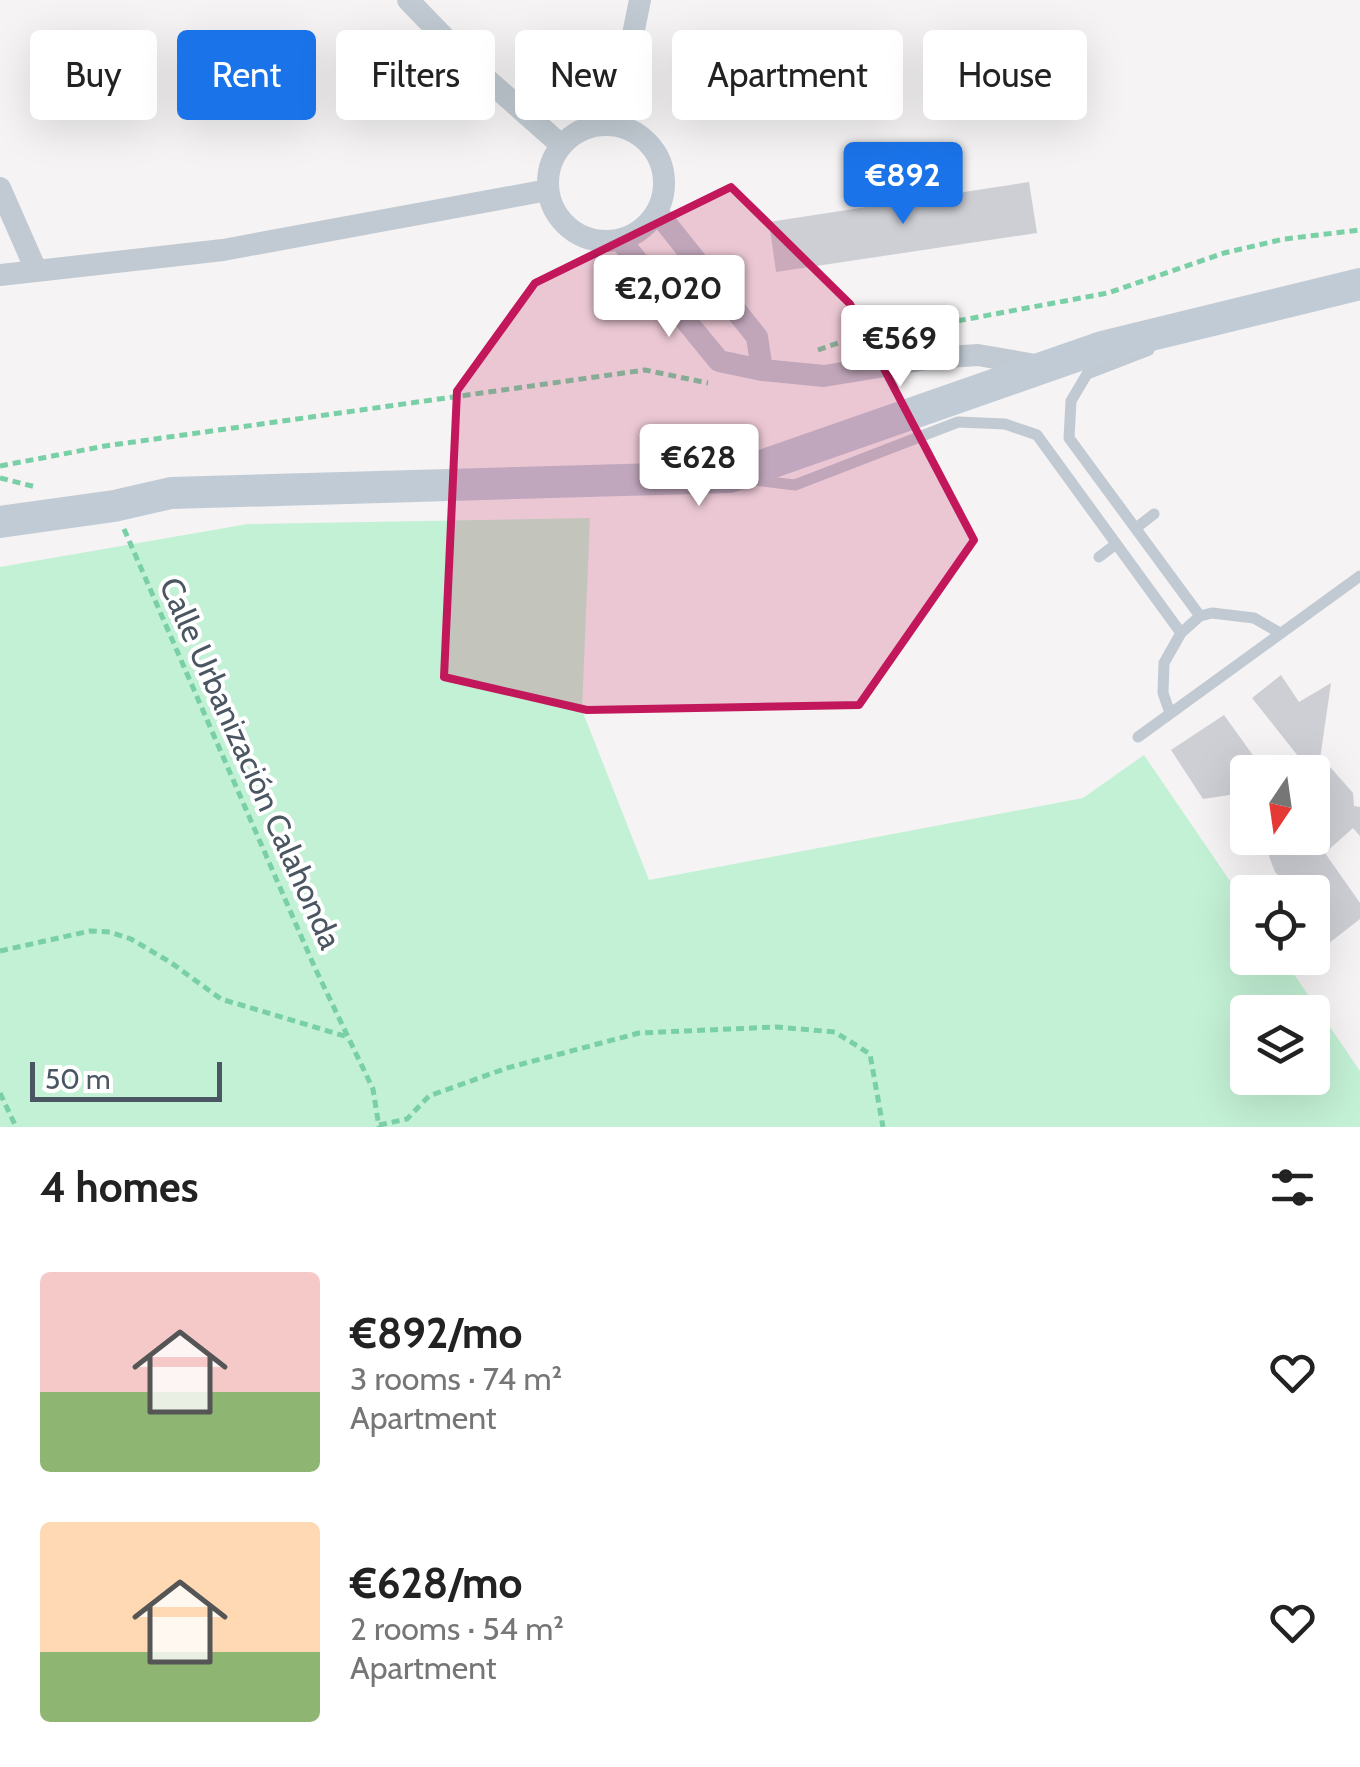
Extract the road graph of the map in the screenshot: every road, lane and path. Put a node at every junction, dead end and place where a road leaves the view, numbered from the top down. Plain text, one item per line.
1 (408, 0) edge
2 (640, 0) edge
3 (605, 125) junction
4 (561, 146) junction
5 (0, 188) edge
6 (548, 190) junction
7 (657, 212) junction
8 (1360, 230) edge
9 (620, 240) junction
10 (36, 270) junction
11 (0, 275) edge
12 (1360, 284) edge
13 (1200, 323) junction
14 (808, 354) dead end
15 (1045, 367) junction
16 (762, 370) junction
17 (719, 386) dead end
18 (0, 466) edge
19 (730, 476) junction
20 (114, 506) junction
21 (1154, 514) dead end
22 (0, 522) edge
23 (1136, 528) junction
24 (1116, 544) junction
25 (1098, 557) dead end
26 (1360, 576) edge
27 (1200, 616) junction
28 (1181, 633) junction
29 (1280, 633) junction
30 (1170, 714) junction
31 (1138, 737) dead end
32 (0, 951) edge
33 (348, 1037) junction
34 (0, 1093) edge
35 (379, 1126) edge
36 (16, 1127) edge
37 (883, 1127) edge

1 - 4 street
2 - 3 street
3 - 4 street
3 - 7 street
4 - 6 street
5 - 10 street
6 - 9 street
6 - 10 street
7 - 9 street
7 - 16 street
8 - 14 path
9 - 16 street
10 - 11 street
12 - 13 main road
13 - 15 main road
13 - 23 lane
15 - 16 street
15 - 19 main road
17 - 18 path
19 - 20 main road
19 - 24 lane
20 - 22 main road
20 - 33 path, Calle Urbanización Calahonda
21 - 23 lane
23 - 27 lane
24 - 25 lane
24 - 28 lane
26 - 29 lane
27 - 28 lane
27 - 29 lane
28 - 30 lane
29 - 30 lane
30 - 31 lane
32 - 33 path
33 - 35 path, Calle Urbanización Calahonda
34 - 36 path
35 - 37 path, Calle Urbanización Calahonda

